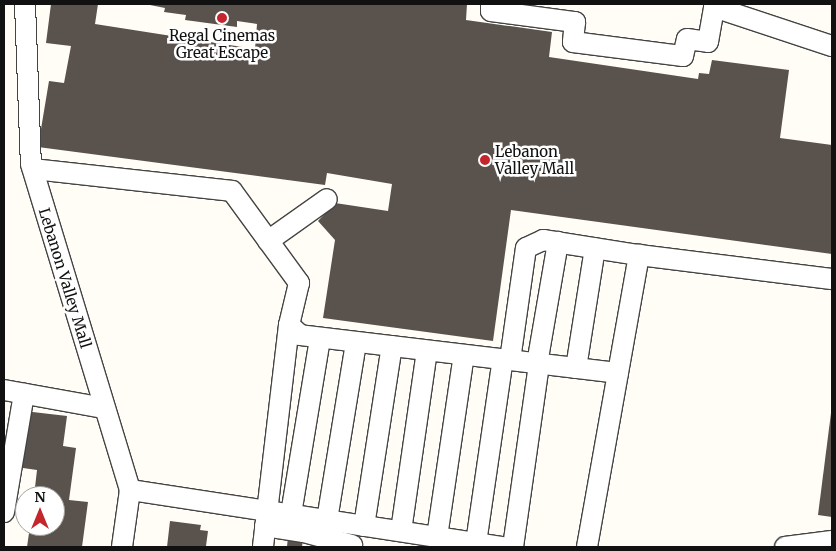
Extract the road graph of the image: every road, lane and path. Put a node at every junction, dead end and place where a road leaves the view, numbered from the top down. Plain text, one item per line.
1 (25, 4) edge
2 (491, 4) edge
3 (715, 5) edge
4 (832, 46) edge
5 (33, 169) junction
6 (326, 199) dead end
7 (268, 241) junction
8 (558, 242) junction
9 (595, 248) junction
10 (638, 255) junction
11 (832, 279) edge
12 (289, 324) junction
13 (320, 338) junction
14 (356, 342) junction
15 (392, 346) junction
16 (427, 351) junction
17 (464, 355) junction
18 (506, 360) junction
19 (538, 364) junction
20 (576, 368) junction
21 (618, 373) junction
22 (4, 390) edge
23 (24, 394) junction
24 (104, 408) junction
25 (130, 490) junction
26 (4, 512) edge
27 (291, 514) junction
28 (265, 519) junction
29 (327, 520) junction
30 (360, 525) junction
31 (401, 532) junction
32 (434, 540) edge
33 (832, 541) edge
34 (476, 543) junction
35 (352, 546) edge
36 (122, 547) edge
37 (263, 547) edge
38 (504, 547) edge
39 (513, 547) edge
40 (588, 547) edge
41 (785, 547) edge

1 - 5 lane, Lebanon Valley Mall
2 - 3 lane
3 - 4 lane
5 - 7 lane
5 - 24 lane, Lebanon Valley Mall
6 - 7 lane
7 - 12 lane
8 - 9 lane
8 - 18 lane
8 - 19 lane
9 - 10 lane
9 - 20 lane
10 - 11 lane
10 - 21 lane
12 - 13 lane
12 - 28 lane
13 - 14 lane
13 - 27 lane
14 - 15 lane
14 - 29 lane
15 - 16 lane
15 - 30 lane
16 - 17 lane
16 - 31 lane
17 - 18 lane
17 - 32 lane
18 - 19 lane
18 - 34 lane
19 - 20 lane
19 - 39 lane
20 - 21 lane
21 - 40 lane
22 - 23 lane
23 - 24 lane
23 - 26 lane
24 - 25 lane, Lebanon Valley Mall
25 - 28 lane
25 - 36 lane, Lebanon Valley Mall
27 - 28 lane
27 - 29 lane
28 - 35 lane
28 - 37 lane
29 - 30 lane
30 - 31 lane
30 - 35 lane
31 - 32 lane
32 - 34 lane
33 - 41 lane
34 - 38 lane

